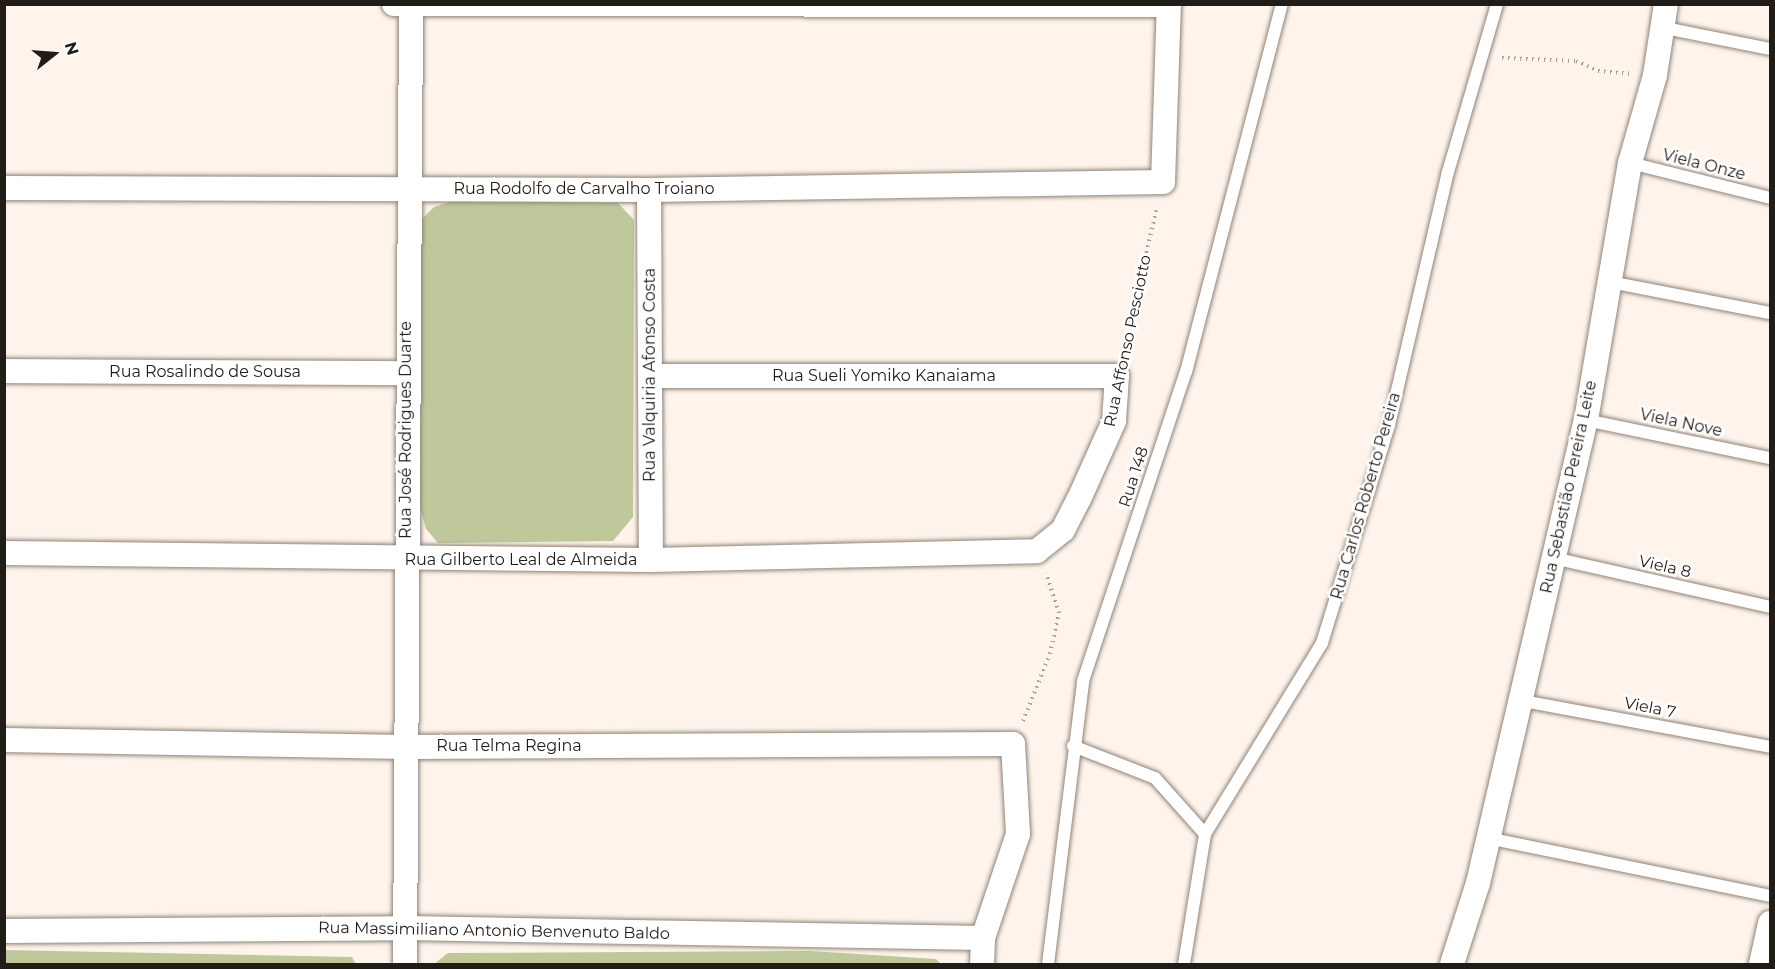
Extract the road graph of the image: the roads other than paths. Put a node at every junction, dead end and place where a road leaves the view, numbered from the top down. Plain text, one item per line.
1 (394, 4) edge
2 (1282, 4) edge
3 (1497, 4) edge
4 (411, 5) edge
5 (1169, 5) edge
6 (1663, 16) edge
7 (1770, 49) edge
8 (1630, 163) junction
9 (4, 188) edge
10 (408, 190) junction
11 (649, 190) junction
12 (1770, 198) edge
13 (1610, 282) junction
14 (1770, 313) edge
15 (4, 371) edge
16 (406, 373) junction
17 (651, 375) junction
18 (1117, 376) joint
19 (1586, 420) junction
20 (1770, 458) edge
21 (1037, 551) joint
22 (4, 553) edge
23 (1553, 558) junction
24 (406, 560) junction
25 (651, 560) junction
26 (1770, 607) edge
27 (1522, 701) junction
28 (4, 740) edge
29 (1073, 746) junction
30 (405, 747) junction
31 (1770, 747) edge
32 (1205, 834) junction
33 (1488, 838) junction
34 (1770, 896) edge
35 (1770, 923) edge
36 (405, 928) junction
37 (4, 931) edge
38 (983, 938) junction
39 (405, 964) edge
40 (982, 964) edge
41 (1048, 964) edge
42 (1184, 964) edge
43 (1452, 964) edge
44 (1761, 964) edge

1 - 4 street
2 - 29 lane, Rua 148
3 - 32 lane, Rua Carlos Roberto Pereira
4 - 5 street
4 - 10 street, Rua José Rodrigues Duarte
5 - 11 street, Rua Rodolfo de Carvalho Troiano
6 - 7 lane
6 - 8 street, Rua Sebastião Pereira Leite
8 - 12 lane, Viela Onze
8 - 13 street, Rua Sebastião Pereira Leite
9 - 10 street, Rua Rodolfo de Carvalho Troiano
10 - 11 street, Rua Rodolfo de Carvalho Troiano
10 - 16 street, Rua José Rodrigues Duarte
11 - 17 street, Rua Valquiria Afonso Costa
13 - 14 lane
13 - 19 street, Rua Sebastião Pereira Leite
15 - 16 street, Rua Rosalindo de Sousa
16 - 24 street, Rua José Rodrigues Duarte
17 - 18 street, Rua Sueli Yomiko Kanaiama
17 - 25 street, Rua Valquiria Afonso Costa
18 - 21 street, Rua Affonso Pesciotto
19 - 20 lane, Viela Nove
19 - 23 street, Rua Sebastião Pereira Leite
21 - 25 street, Rua Gilberto Leal de Almeida
22 - 24 street, Rua Gilberto Leal de Almeida
23 - 26 lane, Viela 8
23 - 27 street, Rua Sebastião Pereira Leite
24 - 25 street, Rua Gilberto Leal de Almeida
24 - 30 street, Rua José Rodrigues Duarte
27 - 31 lane, Viela 7
27 - 33 street, Rua Sebastião Pereira Leite
28 - 30 street, Rua Telma Regina
29 - 32 lane
29 - 41 lane, Rua 148
30 - 36 street, Rua José Rodrigues Duarte
30 - 38 street, Rua Telma Regina
32 - 42 lane, Rua Carlos Roberto Pereira
33 - 34 lane
33 - 43 street, Rua Sebastião Pereira Leite
35 - 44 street
36 - 37 street, Rua Massimiliano Antonio Benvenuto Baldo
36 - 38 street, Rua Massimiliano Antonio Benvenuto Baldo
36 - 39 street, Rua José Rodrigues Duarte
38 - 40 street

